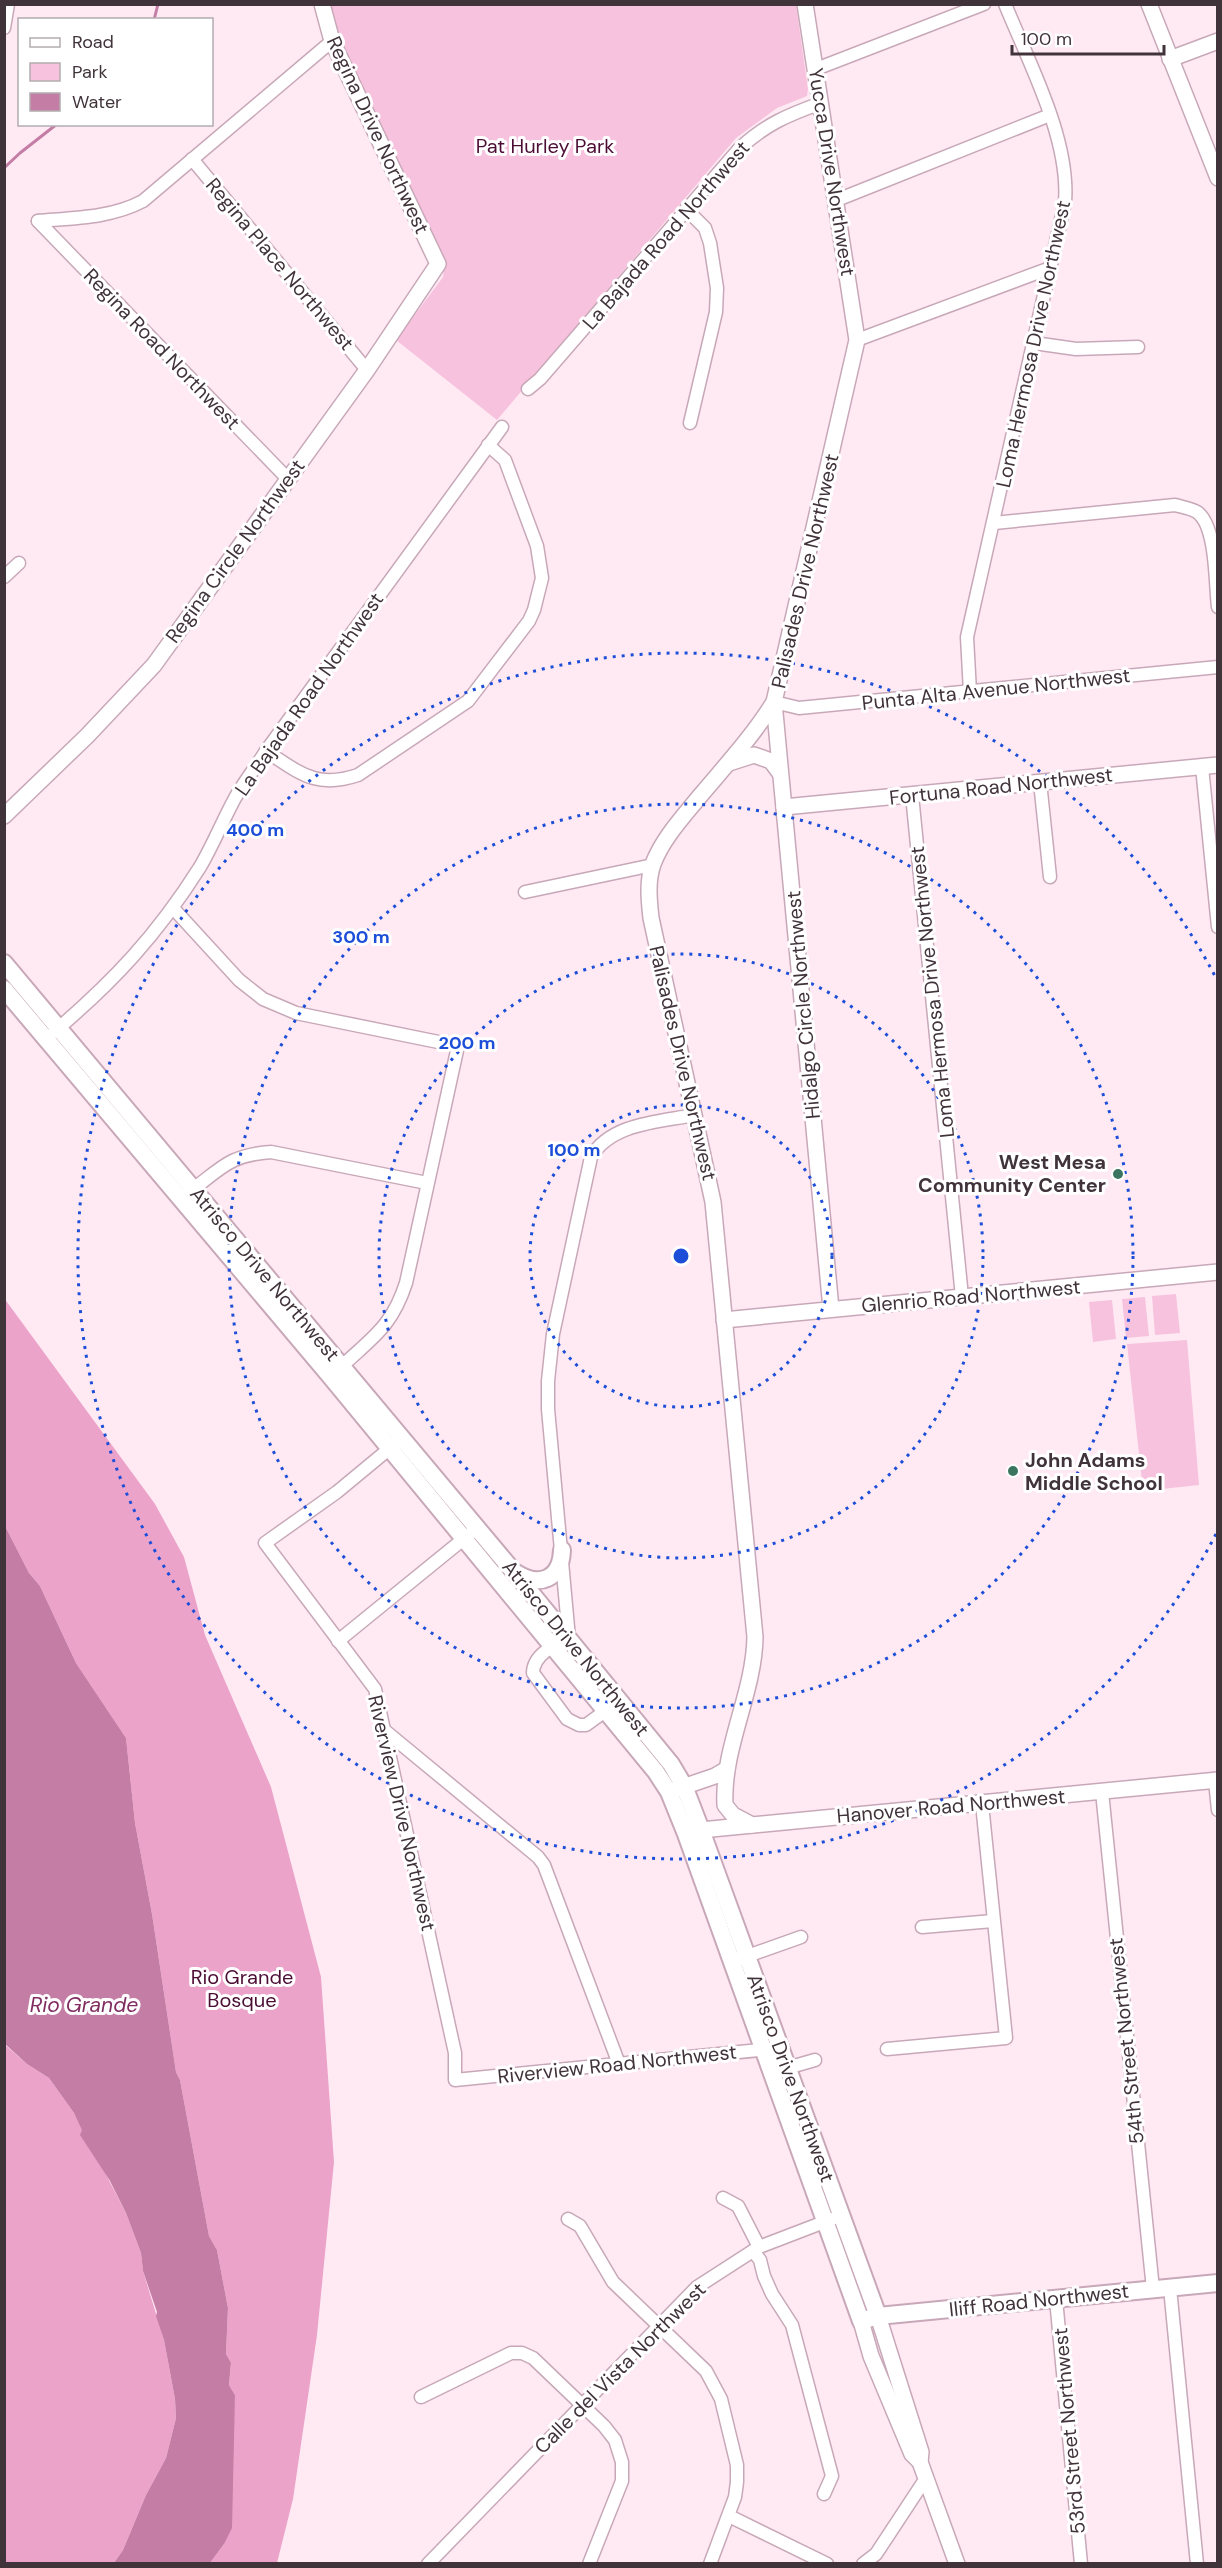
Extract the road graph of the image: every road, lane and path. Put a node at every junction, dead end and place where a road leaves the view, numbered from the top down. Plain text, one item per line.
1 (8, 4) edge
2 (322, 4) edge
3 (805, 4) edge
4 (984, 4) edge
5 (1005, 4) edge
6 (1149, 4) edge
7 (4, 28) edge
8 (332, 41) junction
9 (1218, 41) edge
10 (1170, 59) junction
11 (816, 69) junction
12 (821, 103) junction
13 (1050, 115) junction
14 (192, 159) junction
15 (1218, 178) edge
16 (837, 200) junction
17 (686, 209) junction
18 (438, 264) joint
19 (1050, 268) junction
20 (857, 340) junction
21 (1034, 343) junction
22 (1138, 347) dead end
23 (367, 370) junction
24 (528, 389) dead end
25 (690, 423) dead end
26 (502, 427) dead end
27 (488, 445) junction
28 (287, 478) junction
29 (994, 523) junction
30 (18, 564) dead end
31 (4, 577) edge
32 (1218, 607) edge
33 (1218, 667) edge
34 (970, 692) junction
35 (774, 702) junction
36 (266, 752) junction
37 (726, 765) junction
38 (1218, 765) edge
39 (1202, 767) junction
40 (780, 773) junction
41 (1040, 782) junction
42 (912, 795) junction
43 (784, 807) junction
44 (4, 816) edge
45 (653, 865) junction
46 (1050, 877) dead end
47 (525, 892) dead end
48 (172, 908) junction
49 (1218, 927) edge
50 (4, 963) edge
51 (4, 989) edge
52 (52, 1033) junction
53 (694, 1115) junction
54 (427, 1183) junction
55 (194, 1189) junction
56 (180, 1199) junction
57 (1218, 1272) edge
58 (962, 1296) junction
59 (831, 1309) junction
60 (724, 1320) junction
61 (336, 1371) junction
62 (395, 1444) junction
63 (477, 1527) junction
64 (463, 1538) junction
65 (562, 1550) junction
66 (513, 1571) junction
67 (569, 1638) junction
68 (338, 1641) junction
69 (553, 1645) junction
70 (614, 1705) junction
71 (384, 1730) junction
72 (727, 1769) junction
73 (1216, 1780) edge
74 (677, 1789) junction
75 (1102, 1792) junction
76 (982, 1804) junction
77 (1218, 1810) edge
78 (753, 1825) junction
79 (694, 1832) junction
80 (993, 1921) junction
81 (922, 1927) dead end
82 (801, 1937) dead end
83 (740, 1959) junction
84 (780, 2048) junction
85 (887, 2049) dead end
86 (762, 2050) junction
87 (815, 2060) dead end
88 (619, 2064) junction
89 (787, 2068) junction
90 (455, 2080) joint
91 (723, 2198) dead end
92 (841, 2216) junction
93 (568, 2219) dead end
94 (825, 2222) junction
95 (756, 2249) junction
96 (1218, 2283) edge
97 (1170, 2288) junction
98 (1153, 2289) junction
99 (1056, 2300) junction
100 (878, 2316) junction
101 (861, 2321) junction
102 (660, 2325) junction
103 (420, 2397) dead end
104 (581, 2405) junction
105 (920, 2462) junction
106 (926, 2478) junction
107 (824, 2494) dead end
108 (729, 2516) junction
109 (428, 2564) edge
110 (589, 2564) edge
111 (710, 2564) edge
112 (827, 2564) edge
113 (863, 2564) edge
114 (957, 2564) edge
115 (1081, 2564) edge
116 (1197, 2564) edge

1 - 7 street
2 - 8 street, Regina Drive Northwest
3 - 11 street, Yucca Drive Northwest
4 - 11 street
5 - 13 street, Loma Hermosa Drive Northwest
6 - 10 street
8 - 14 street
8 - 18 street, Regina Drive Northwest
9 - 10 street
10 - 15 street
11 - 12 street, Yucca Drive Northwest
12 - 16 street, Yucca Drive Northwest
12 - 17 street, La Bajada Road Northwest
13 - 16 street
13 - 19 street, Loma Hermosa Drive Northwest
14 - 23 street, Regina Place Northwest
14 - 28 street, Regina Road Northwest
16 - 20 street, Yucca Drive Northwest
17 - 24 street, La Bajada Road Northwest
17 - 25 street
18 - 23 street, Regina Circle Northwest
19 - 20 street
19 - 21 street, Loma Hermosa Drive Northwest
20 - 35 street, Palisades Drive Northwest
21 - 22 street
21 - 29 street, Loma Hermosa Drive Northwest
23 - 28 street, Regina Circle Northwest
26 - 27 street, La Bajada Road Northwest
27 - 36 street, La Bajada Road Northwest
27 - 36 street
28 - 44 street, Regina Circle Northwest
29 - 32 street
29 - 34 street, Loma Hermosa Drive Northwest
30 - 31 street
33 - 34 street, Punta Alta Avenue Northwest
34 - 35 street, Punta Alta Avenue Northwest
35 - 37 street, Palisades Drive Northwest
35 - 40 street, Hidalgo Circle Northwest
36 - 48 street, La Bajada Road Northwest
37 - 40 street
37 - 45 street, Palisades Drive Northwest
38 - 39 street, Fortuna Road Northwest
39 - 41 street, Fortuna Road Northwest
39 - 49 street
40 - 43 street, Hidalgo Circle Northwest
41 - 42 street, Fortuna Road Northwest
41 - 46 street
42 - 43 street, Fortuna Road Northwest
42 - 58 street, Loma Hermosa Drive Northwest
43 - 59 street, Hidalgo Circle Northwest
45 - 47 street
45 - 53 street, Palisades Drive Northwest
48 - 52 street, La Bajada Road Northwest
48 - 54 street
50 - 52 main road, Atrisco Drive Northwest
51 - 52 main road, Atrisco Drive Northwest
52 - 55 main road, Atrisco Drive Northwest
52 - 56 main road, Atrisco Drive Northwest
53 - 60 street, Palisades Drive Northwest
53 - 65 street
54 - 55 street
54 - 61 street
55 - 56 street
55 - 61 main road, Atrisco Drive Northwest
56 - 61 main road, Atrisco Drive Northwest
57 - 58 street, Glenrio Road Northwest
58 - 59 street, Glenrio Road Northwest
59 - 60 street, Glenrio Road Northwest
60 - 72 street, Palisades Drive Northwest
61 - 62 main road, Atrisco Drive Northwest
62 - 63 main road, Atrisco Drive Northwest
62 - 64 main road, Atrisco Drive Northwest
62 - 68 street, Riverview Drive Northwest
63 - 64 street
63 - 66 main road, Atrisco Drive Northwest
64 - 68 street
64 - 69 main road, Atrisco Drive Northwest
65 - 66 main road
65 - 67 street
66 - 67 main road, Atrisco Drive Northwest
67 - 69 street
67 - 70 main road, Atrisco Drive Northwest
68 - 71 street, Riverview Drive Northwest
69 - 70 main road, Atrisco Drive Northwest
69 - 70 street
70 - 74 main road, Atrisco Drive Northwest
71 - 88 street
71 - 90 street, Riverview Drive Northwest
72 - 74 street
72 - 78 street, Palisades Drive Northwest
73 - 75 street, Hanover Road Northwest
73 - 77 street
74 - 79 main road, Atrisco Drive Northwest
75 - 76 street, Hanover Road Northwest
75 - 98 street, 54th Street Northwest
76 - 78 street, Hanover Road Northwest
76 - 80 street
78 - 79 street, Hanover Road Northwest
79 - 83 main road, Atrisco Drive Northwest
80 - 81 street
80 - 85 street
82 - 83 street
83 - 84 main road, Atrisco Drive Northwest
83 - 86 main road, Atrisco Drive Northwest
84 - 86 street, Riverview Road Northwest
84 - 89 main road, Atrisco Drive Northwest
86 - 88 street, Riverview Road Northwest
86 - 94 main road, Atrisco Drive Northwest
87 - 89 street
88 - 90 street, Riverview Road Northwest
89 - 92 main road, Atrisco Drive Northwest
91 - 95 street
92 - 94 street, Calle del Vista Northwest
92 - 100 main road, Atrisco Drive Northwest
93 - 102 street
94 - 95 street, Calle del Vista Northwest
94 - 101 main road, Atrisco Drive Northwest
95 - 102 street, Calle del Vista Northwest
95 - 107 street
96 - 97 main road, Iliff Road Northwest
97 - 98 main road, Iliff Road Northwest
97 - 116 street
98 - 99 main road, Iliff Road Northwest
99 - 100 main road, Iliff Road Northwest
99 - 115 street, 53rd Street Northwest
100 - 101 main road, Iliff Road Northwest
100 - 105 street, Atrisco Drive Northwest
101 - 105 street, Atrisco Drive Northwest
102 - 104 street, Calle del Vista Northwest
102 - 108 street
103 - 104 street
104 - 109 street, Calle del Vista Northwest
104 - 110 street
105 - 106 street, Atrisco Drive Northwest
106 - 113 street
106 - 114 street, Atrisco Drive Northwest
108 - 111 street
108 - 112 street

